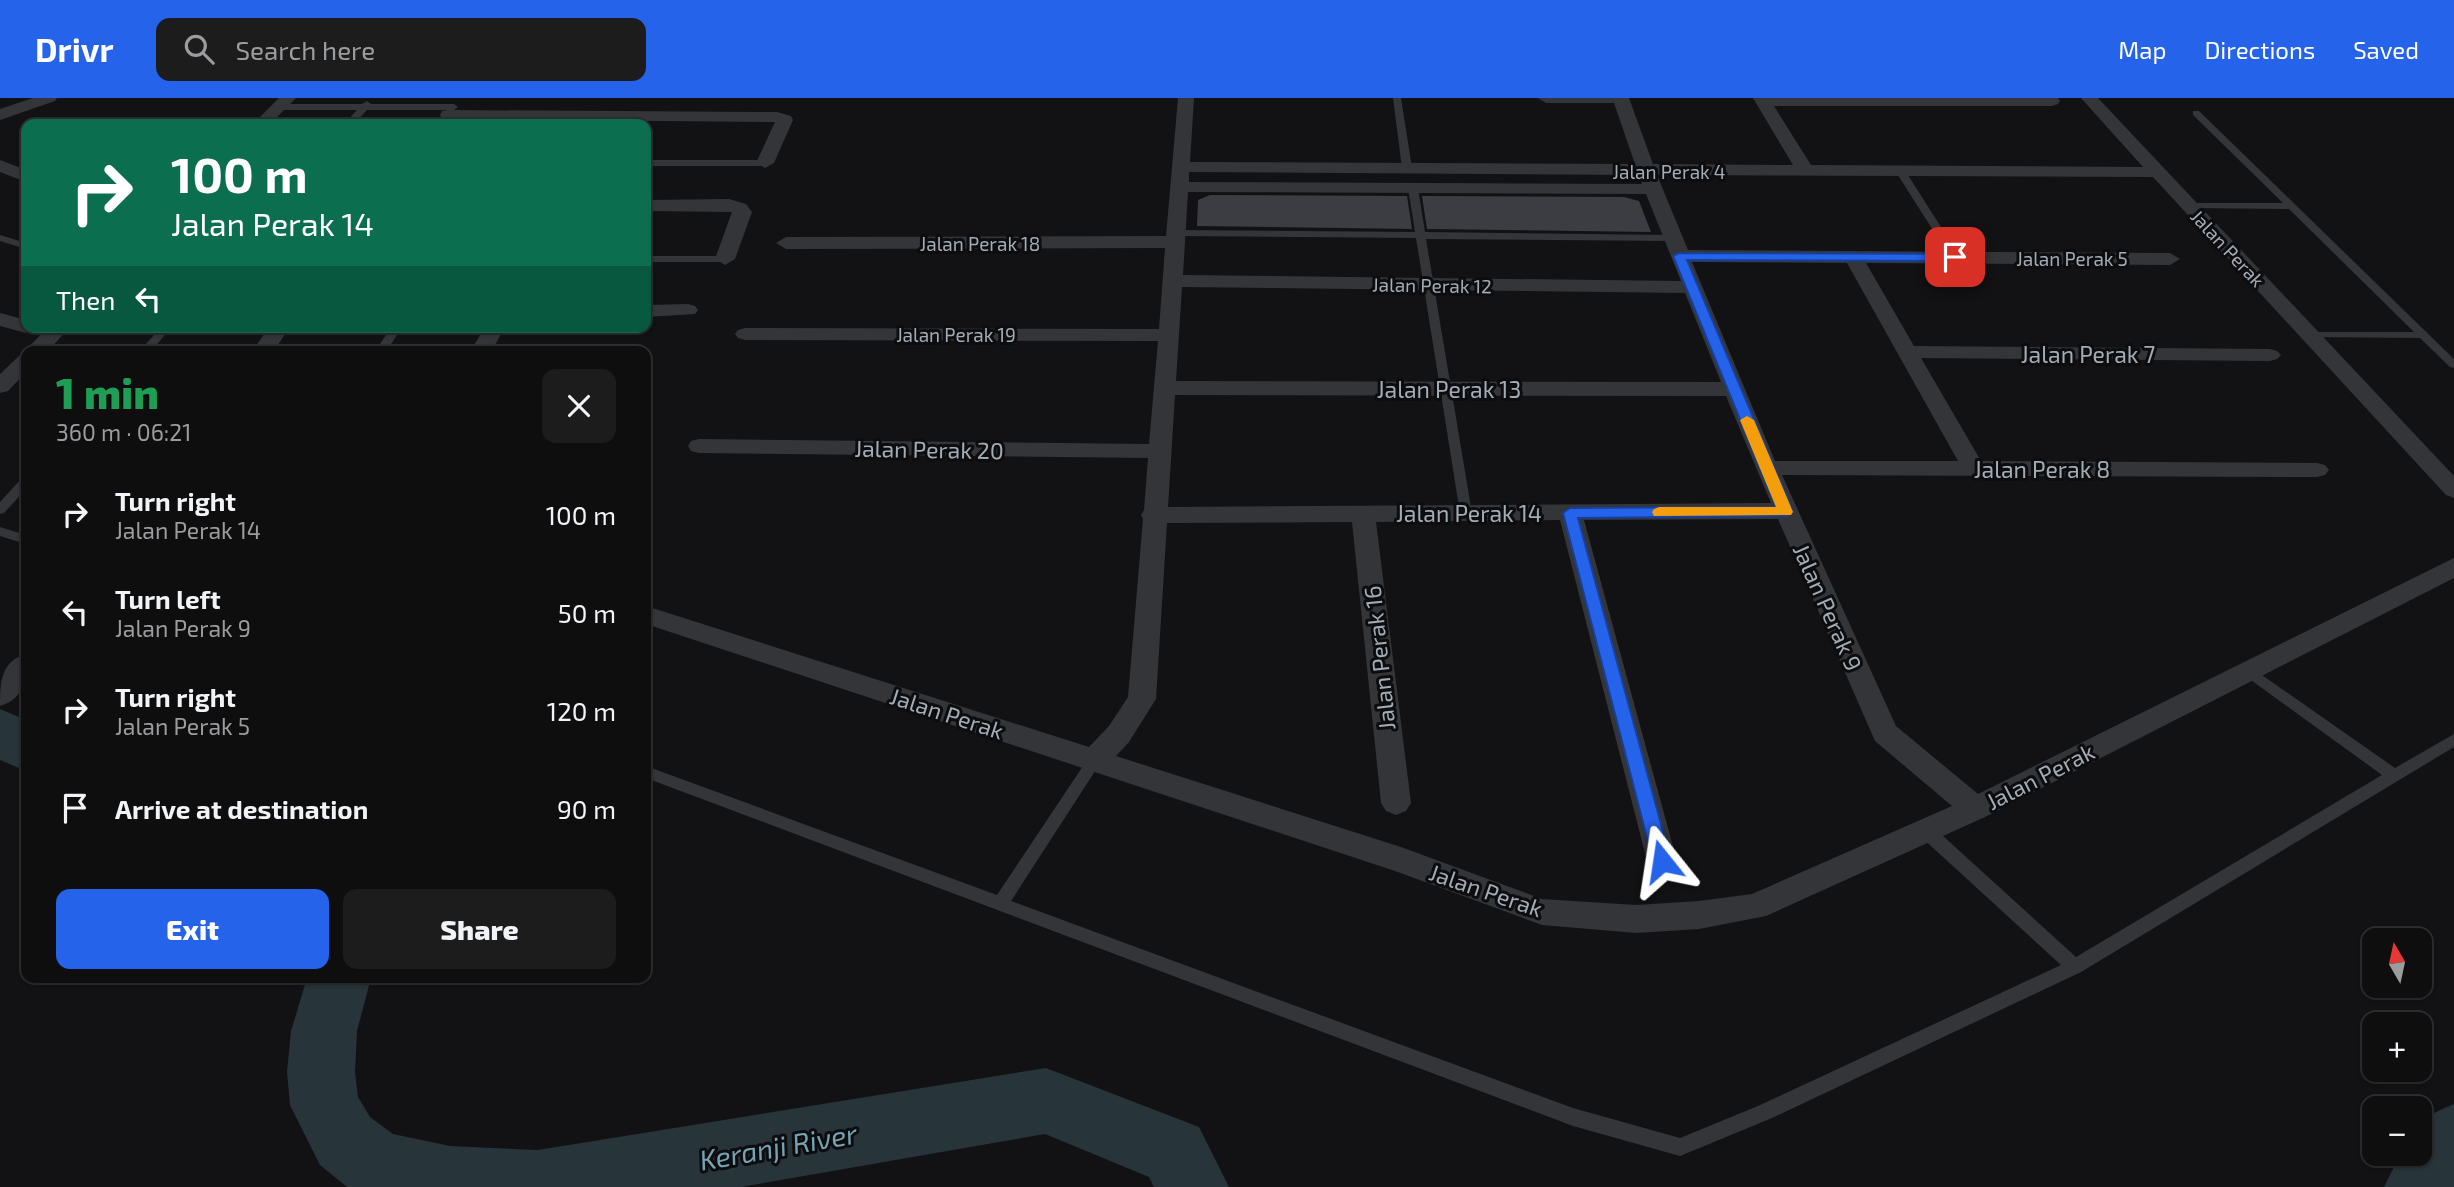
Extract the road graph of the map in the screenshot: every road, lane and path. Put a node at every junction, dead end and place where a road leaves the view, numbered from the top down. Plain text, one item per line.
1 (49, 98) edge
2 (372, 98) edge
3 (1186, 98) edge
4 (1397, 98) edge
5 (1546, 98) edge
6 (1621, 98) edge
7 (2089, 98) edge
8 (1762, 99) edge
9 (2052, 101) dead end
10 (284, 102) edge
11 (364, 107) junction
12 (451, 111) edge
13 (2196, 113) dead end
14 (0, 115) edge
15 (266, 119) edge
16 (353, 119) edge
17 (651, 163) edge
18 (765, 163) joint
19 (0, 165) edge
20 (1408, 168) junction
21 (1805, 172) junction
22 (1901, 172) junction
23 (2157, 172) junction
24 (21, 175) edge
25 (1180, 177) junction
26 (1650, 180) junction
27 (1413, 188) junction
28 (651, 206) edge
29 (2189, 206) junction
30 (2291, 206) junction
31 (1421, 235) junction
32 (0, 238) edge
33 (1175, 238) junction
34 (786, 243) dead end
35 (21, 244) edge
36 (1676, 247) junction
37 (1853, 257) junction
38 (1955, 257) junction
39 (725, 259) joint
40 (2170, 259) dead end
41 (651, 260) edge
42 (1171, 281) junction
43 (1429, 285) junction
44 (1693, 287) junction
45 (688, 310) dead end
46 (651, 311) edge
47 (0, 319) edge
48 (21, 325) edge
49 (54, 333) edge
50 (161, 333) edge
51 (745, 334) dead end
52 (1167, 335) junction
53 (2310, 335) junction
54 (2423, 335) junction
55 (41, 346) edge
56 (150, 346) edge
57 (1906, 352) junction
58 (2270, 355) dead end
59 (21, 365) edge
60 (2454, 365) edge
61 (0, 386) edge
62 (1163, 388) junction
63 (1446, 390) junction
64 (1734, 390) junction
65 (699, 446) dead end
66 (1158, 451) junction
67 (1767, 468) junction
68 (1973, 468) junction
69 (2317, 470) dead end
70 (21, 487) edge
71 (2454, 490) edge
72 (0, 510) edge
73 (1786, 512) junction
74 (1466, 513) junction
75 (1570, 513) junction
76 (1363, 514) junction
77 (1153, 515) junction
78 (0, 531) edge
79 (21, 538) edge
80 (2454, 567) edge
81 (651, 617) edge
82 (2249, 671) junction
83 (2454, 740) edge
84 (1094, 761) junction
85 (651, 774) edge
86 (2393, 775) junction
87 (1396, 803) dead end
88 (1975, 809) junction
89 (1926, 831) junction
90 (1662, 861) dead end
91 (1000, 904) junction
92 (2076, 967) junction

1 - 14 street
2 - 11 lane
3 - 25 street
4 - 20 lane
5 - 6 street
6 - 26 street, Jalan Perak 9
7 - 23 street, Jalan Perak
8 - 9 street
8 - 21 street
10 - 11 lane
10 - 15 street
11 - 12 lane
11 - 16 lane
12 - 18 street
13 - 30 lane
17 - 18 lane
19 - 24 street
20 - 25 street, Jalan Perak 4
20 - 26 street, Jalan Perak 4
21 - 22 street, Jalan Perak 4
21 - 26 street, Jalan Perak 4
22 - 23 street, Jalan Perak 4
22 - 38 lane
23 - 29 street, Jalan Perak
25 - 27 street, Jalan Perak 4
25 - 33 street
26 - 27 street, Jalan Perak 4
26 - 36 street, Jalan Perak 9
27 - 31 lane
28 - 39 street
29 - 30 lane
29 - 53 street, Jalan Perak
30 - 54 lane
31 - 33 lane
31 - 36 lane
31 - 43 lane
32 - 35 lane
33 - 34 street, Jalan Perak 18
33 - 42 street
36 - 37 street, Jalan Perak 5
36 - 44 street, Jalan Perak 9
37 - 38 street, Jalan Perak 5
37 - 57 street
38 - 40 street, Jalan Perak 5
39 - 41 lane
42 - 43 street, Jalan Perak 12
42 - 52 street
43 - 44 street, Jalan Perak 12
43 - 63 lane
44 - 64 street, Jalan Perak 9
45 - 46 street
47 - 48 street
49 - 55 street
50 - 56 lane
51 - 52 street, Jalan Perak 19
52 - 62 street
53 - 54 lane
53 - 71 street, Jalan Perak
54 - 60 lane
57 - 58 street, Jalan Perak 7
57 - 68 street
59 - 61 street
62 - 63 street, Jalan Perak 13
62 - 66 street
63 - 64 street, Jalan Perak 13
63 - 74 lane
64 - 67 street, Jalan Perak 9
65 - 66 street, Jalan Perak 20
66 - 77 street
67 - 68 street, Jalan Perak 8
67 - 73 street, Jalan Perak 9
68 - 69 street, Jalan Perak 8
70 - 72 lane
73 - 75 street, Jalan Perak 14
73 - 88 street, Jalan Perak 9
74 - 75 street, Jalan Perak 14
74 - 76 street, Jalan Perak 14
75 - 90 street
76 - 77 street, Jalan Perak 14
76 - 87 street, Jalan Perak 16
77 - 84 street
78 - 79 lane
80 - 82 street, Jalan Perak
81 - 84 street, Jalan Perak
82 - 86 lane
82 - 88 street, Jalan Perak
83 - 86 lane
84 - 89 street, Jalan Perak
84 - 91 lane
85 - 91 lane
86 - 92 lane
88 - 89 street, Jalan Perak
89 - 92 lane
91 - 92 lane

